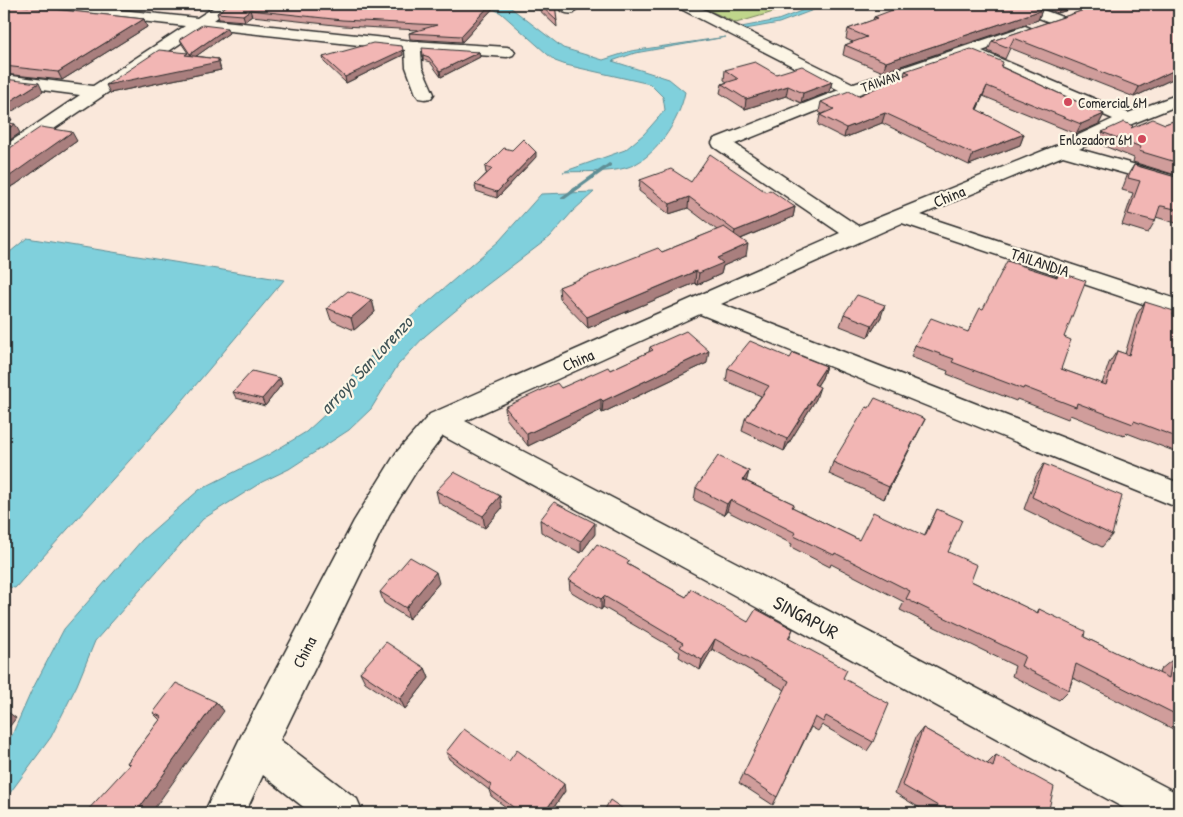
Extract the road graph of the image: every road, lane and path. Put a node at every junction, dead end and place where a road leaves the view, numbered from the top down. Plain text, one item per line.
1 (26, 4) edge
2 (228, 4) edge
3 (682, 4) edge
4 (1015, 4) edge
5 (1073, 14) edge
6 (1057, 20) junction
7 (201, 23) junction
8 (413, 46) junction
9 (969, 51) junction
10 (507, 52) dead end
11 (4, 80) edge
12 (853, 90) junction
13 (97, 92) junction
14 (426, 94) dead end
15 (1179, 99) edge
16 (1128, 119) junction
17 (1062, 150) junction
18 (4, 154) edge
19 (1179, 183) edge
20 (902, 216) junction
21 (856, 234) junction
22 (700, 305) junction
23 (1179, 308) edge
24 (440, 421) junction
25 (1179, 496) edge
26 (257, 746) junction
27 (224, 813) edge
28 (343, 813) edge
29 (1173, 813) edge

1 - 7 street
2 - 7 street
3 - 12 street
4 - 6 street
5 - 6 street, TAIWAN
6 - 9 street, TAIWAN
7 - 8 street
7 - 13 street
8 - 10 street
8 - 14 street
9 - 12 street, TAIWAN
9 - 16 street
11 - 13 street
12 - 21 street, TAIWAN
13 - 18 street
15 - 16 street, China
16 - 17 street, China
17 - 19 street
17 - 20 street, China
20 - 21 street, China
20 - 23 street, TAILANDIA
21 - 22 street, China
22 - 24 street, China
22 - 25 street
24 - 26 street, China
24 - 29 street, SINGAPUR
26 - 27 street, China
26 - 28 street

